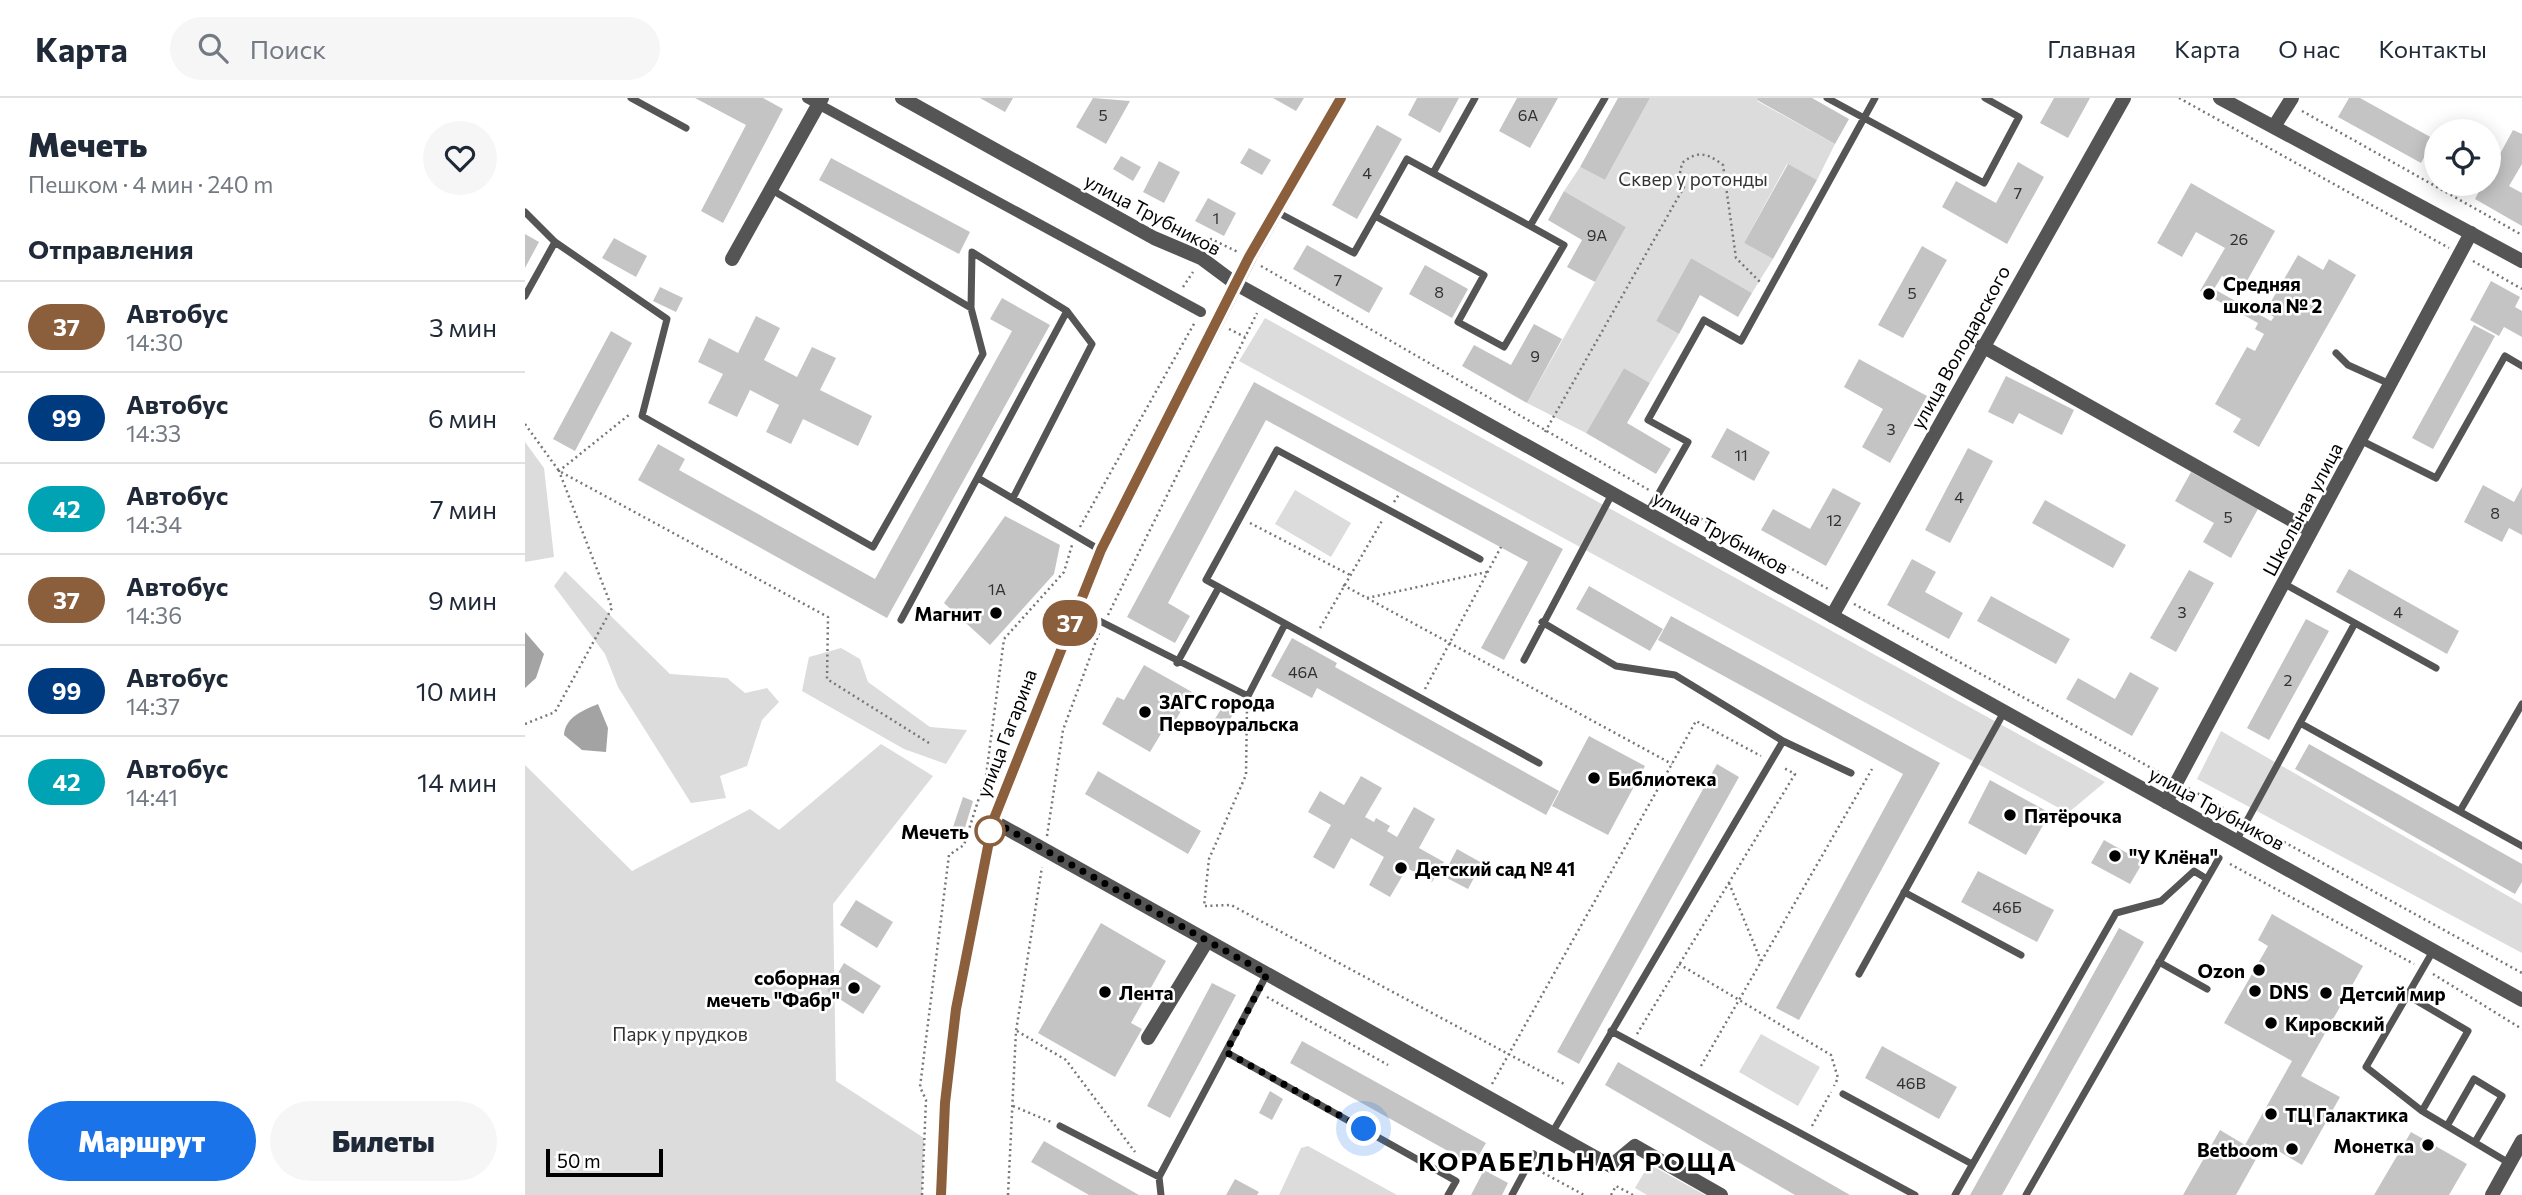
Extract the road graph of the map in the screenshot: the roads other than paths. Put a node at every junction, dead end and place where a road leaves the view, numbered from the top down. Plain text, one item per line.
1 (631, 98) edge
2 (902, 98) edge
3 (1341, 98) edge
4 (1475, 98) edge
5 (1605, 98) edge
6 (1827, 98) edge
7 (1875, 98) edge
8 (1985, 98) edge
9 (2124, 98) edge
10 (2220, 98) edge
11 (816, 100) edge
12 (2290, 101) edge
13 (1864, 118) junction
14 (2275, 125) junction
15 (686, 128) dead end
16 (1433, 173) junction
17 (772, 190) junction
18 (525, 212) edge
19 (1277, 212) junction
20 (1375, 216) junction
21 (1530, 226) junction
22 (2471, 233) junction
23 (555, 242) junction
24 (732, 260) dead end
25 (2522, 261) edge
26 (1236, 284) junction
27 (525, 296) edge
28 (971, 308) junction
29 (1067, 311) junction
30 (1201, 312) dead end
31 (1982, 346) junction
32 (2336, 353) dead end
33 (2522, 366) edge
34 (2391, 384) junction
35 (2360, 440) junction
36 (978, 478) junction
37 (1612, 494) junction
38 (1013, 498) junction
39 (1647, 514) junction
40 (2311, 531) junction
41 (1101, 550) junction
42 (1480, 559) dead end
43 (2283, 583) junction
44 (1219, 587) junction
45 (1075, 609) junction
46 (1832, 616) junction
47 (901, 620) dead end
48 (1542, 622) junction
49 (2355, 623) junction
50 (1285, 624) junction
51 (1524, 660) dead end
52 (1177, 663) junction
53 (2436, 668) dead end
54 (2522, 704) edge
55 (2004, 712) junction
56 (2300, 723) junction
57 (1783, 741) junction
58 (1539, 763) dead end
59 (1851, 773) dead end
60 (2166, 802) junction
61 (2460, 811) junction
62 (993, 821) junction
63 (2236, 841) junction
64 (2522, 846) edge
65 (2219, 858) road end
66 (2207, 879) junction
67 (1904, 892) junction
68 (1207, 941) junction
69 (2433, 951) junction
70 (2021, 955) dead end
71 (2159, 962) junction
72 (1267, 974) junction
73 (1859, 974) dead end
74 (2207, 989) dead end
75 (2407, 995) junction
76 (2522, 1000) edge
77 (1611, 1031) junction
78 (1148, 1038) dead end
79 (1226, 1052) junction
80 (1843, 1094) dead end
81 (2421, 1111) junction
82 (1061, 1126) road end
83 (2447, 1126) junction
84 (1552, 1133) junction
85 (2522, 1141) edge
86 (2475, 1142) junction
87 (1534, 1154) dead end
88 (2510, 1163) junction
89 (1972, 1164) junction
90 (1159, 1177) junction
91 (941, 1195) edge
92 (1161, 1195) edge
93 (1448, 1195) edge
94 (1512, 1195) edge
95 (1721, 1195) edge
96 (1915, 1195) edge
97 (1955, 1195) edge
98 (2026, 1195) edge
99 (2492, 1195) edge

1 - 15 lane
2 - 26 street, улица Трубников
3 - 19 street, улица Гагарина
4 - 16 lane
5 - 21 lane
6 - 13 lane
7 - 13 lane
8 - 13 lane
9 - 31 street, улица Володарского
10 - 14 street
11 - 17 street
11 - 30 street
12 - 14 street
13 - 39 lane
14 - 22 street
16 - 20 lane
16 - 21 lane
17 - 24 street
17 - 28 lane
18 - 23 lane
19 - 20 lane
19 - 26 street, улица Гагарина
20 - 21 lane
22 - 25 street
22 - 34 street, Школьная улица
23 - 27 lane
23 - 28 lane
26 - 37 street, улица Трубников
26 - 41 street, улица Гагарина
28 - 29 lane
29 - 36 lane
29 - 38 lane
31 - 40 street
31 - 46 street, улица Володарского
32 - 34 lane
33 - 35 lane
34 - 35 street, Школьная улица
35 - 40 street, Школьная улица
36 - 38 lane
36 - 47 lane
37 - 39 street, улица Трубников
37 - 48 lane
38 - 41 lane
39 - 46 street, улица Трубников
40 - 43 street, Школьная улица
41 - 45 street, улица Гагарина
42 - 44 lane
43 - 49 lane
43 - 60 street, Школьная улица
44 - 50 lane
44 - 52 lane
45 - 52 lane
45 - 62 street, улица Гагарина
46 - 55 street, улица Трубников
48 - 51 lane
48 - 57 lane
49 - 53 lane
49 - 56 lane
50 - 52 lane
50 - 58 lane
54 - 61 lane
55 - 60 street, улица Трубников
55 - 67 lane
56 - 61 lane
56 - 63 lane
57 - 59 lane
57 - 77 lane
60 - 63 street, улица Трубников
61 - 64 lane
62 - 68 street
62 - 91 street, улица Гагарина
63 - 69 street, улица Трубников
65 - 66 lane
66 - 71 lane
66 - 89 lane
67 - 70 lane
67 - 73 lane
68 - 72 street
68 - 78 street
69 - 75 lane
69 - 76 street, улица Трубников
71 - 74 lane
71 - 98 lane
72 - 79 lane
72 - 84 street
75 - 81 lane
75 - 81 lane
77 - 84 lane
77 - 96 lane
79 - 90 lane
79 - 93 lane
80 - 89 lane
81 - 83 lane
82 - 90 lane
83 - 86 lane
83 - 86 lane
84 - 95 street
85 - 88 street
86 - 88 lane
87 - 94 lane
88 - 99 street
89 - 97 lane
90 - 92 lane

